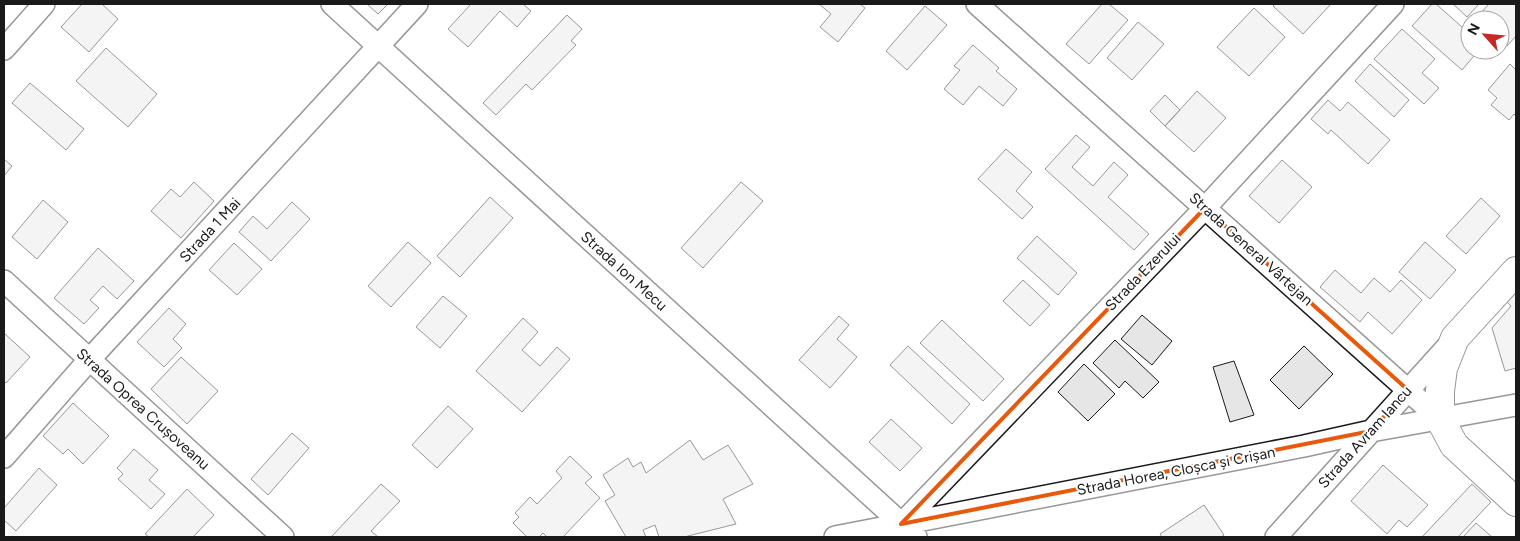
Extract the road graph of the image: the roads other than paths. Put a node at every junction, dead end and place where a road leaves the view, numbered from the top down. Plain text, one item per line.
1 (44, 4) edge
2 (332, 4) edge
3 (418, 4) edge
4 (977, 4) edge
5 (1392, 4) edge
6 (379, 46) junction
7 (4, 49) edge
8 (1204, 208) junction
9 (1516, 271) edge
10 (4, 281) edge
11 (1455, 338) junction
12 (89, 360) junction
13 (1408, 390) junction
14 (1516, 405) edge
15 (1440, 419) junction
16 (1371, 431) junction
17 (4, 457) edge
18 (1516, 502) edge
19 (902, 533) edge
20 (283, 537) edge
21 (835, 537) edge
22 (1276, 537) edge

1 - 7 street
2 - 6 street, Strada Ion Mecu
3 - 6 street, Strada 1 Mai
4 - 8 street, Strada General Vârtejan
5 - 8 street, Strada Ezerului
6 - 12 street, Strada 1 Mai
6 - 19 street, Strada Ion Mecu
8 - 13 street, Strada General Vârtejan
8 - 19 street, Strada Ezerului
9 - 11 street, Strada Avram Iancu
10 - 12 street, Strada Oprea Crușoveanu
11 - 13 street, Strada Avram Iancu
11 - 15 street, Strada Avram Iancu
12 - 17 street, Strada 1 Mai
12 - 20 street, Strada Oprea Crușoveanu
13 - 15 street, Strada General Vârtejan
13 - 16 street, Strada Avram Iancu
14 - 15 street, Strada Horea, Cloșca și Crișan
15 - 16 street, Strada Horea, Cloșca și Crișan
15 - 18 street, Strada General Vârtejan
16 - 19 street, Strada Horea, Cloșca și Crișan
16 - 22 street, Strada Avram Iancu
19 - 21 street, Strada Horea, Cloșca și Crișan

